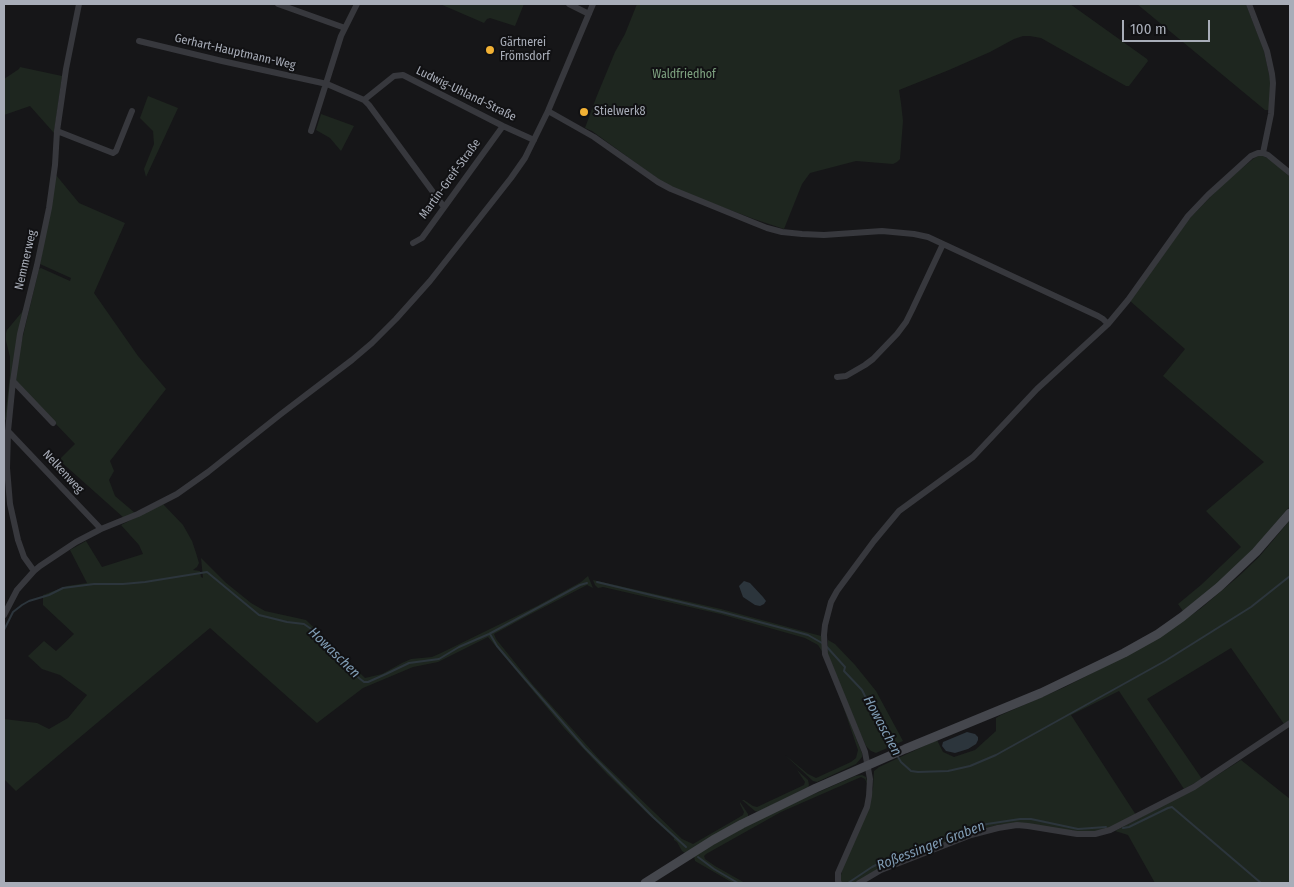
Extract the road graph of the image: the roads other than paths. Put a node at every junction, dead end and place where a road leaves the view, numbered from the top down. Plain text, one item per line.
1 (79, 4) edge
2 (278, 4) edge
3 (356, 4) edge
4 (569, 4) edge
5 (593, 4) edge
6 (1249, 4) edge
7 (589, 14) junction
8 (344, 28) junction
9 (139, 42) dead end
10 (327, 84) junction
11 (364, 100) junction
12 (132, 111) dead end
13 (548, 111) junction
14 (503, 126) junction
15 (57, 131) junction
16 (311, 131) dead end
17 (534, 140) junction
18 (1263, 153) junction
19 (1290, 173) edge
20 (444, 207) junction
21 (413, 243) dead end
22 (943, 244) junction
23 (1108, 324) junction
24 (838, 377) dead end
25 (13, 381) junction
26 (53, 423) dead end
27 (8, 431) junction
28 (1290, 513) edge
29 (101, 530) junction
30 (34, 571) junction
31 (4, 615) edge
32 (1290, 723) edge
33 (868, 765) junction
34 (645, 883) edge
35 (839, 883) edge
36 (859, 883) edge

1 - 15 street, Nemmerweg
2 - 8 street
3 - 8 street
4 - 7 street
5 - 7 street
6 - 18 street
7 - 13 street
8 - 10 street
9 - 10 street, Gerhart-Hauptmann-Weg
10 - 11 street, Gerhart-Hauptmann-Weg
10 - 16 street
11 - 14 street, Ludwig-Uhland-Straße
11 - 20 street
12 - 15 street
13 - 17 street
13 - 22 street
14 - 17 street, Ludwig-Uhland-Straße
14 - 20 street, Martin-Greif-Straße
15 - 25 street, Nemmerweg
17 - 29 street
18 - 19 street
18 - 23 street
20 - 21 street, Martin-Greif-Straße
22 - 23 street
22 - 24 street
23 - 33 street
25 - 26 street
25 - 27 street, Nemmerweg
27 - 29 street, Nelkenweg
27 - 30 street, Nemmerweg
28 - 33 street
29 - 30 street
30 - 31 street
32 - 36 street
33 - 34 street
33 - 35 street

